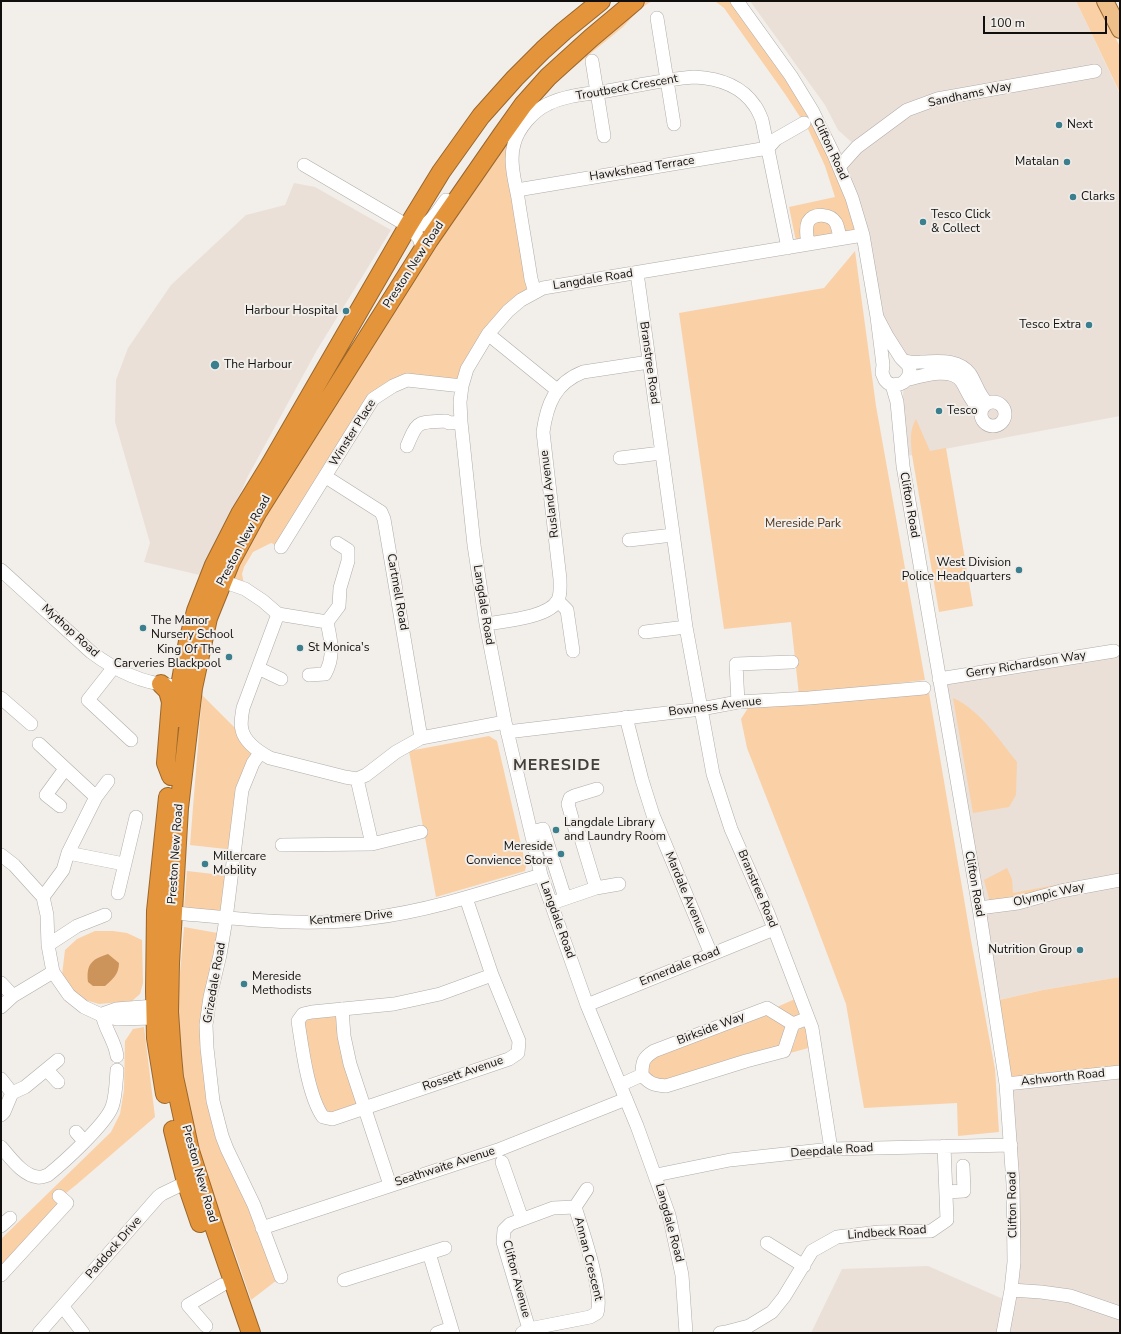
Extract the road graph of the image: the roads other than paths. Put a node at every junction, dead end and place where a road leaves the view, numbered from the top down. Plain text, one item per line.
1 (635, 1) edge
2 (737, 1) edge
3 (1105, 1) edge
4 (600, 3) edge
5 (657, 18) dead end
6 (1120, 30) edge
7 (592, 61) dead end
8 (1095, 71) dead end
9 (667, 81) junction
10 (597, 93) junction
11 (804, 122) dead end
12 (674, 124) dead end
13 (501, 136) junction
14 (604, 136) dead end
15 (857, 147) junction
16 (768, 148) junction
17 (834, 155) junction
18 (304, 164) dead end
19 (840, 167) junction
20 (517, 190) junction
21 (408, 226) junction
22 (862, 235) junction
23 (840, 238) junction
24 (808, 244) junction
25 (788, 248) junction
26 (423, 250) junction
27 (637, 272) junction
28 (535, 292) junction
29 (877, 317) junction
30 (488, 334) junction
31 (903, 360) junction
32 (649, 362) junction
33 (883, 365) junction
34 (901, 382) junction
35 (462, 386) junction
36 (557, 390) junction
37 (461, 422) junction
38 (407, 446) dead end
39 (661, 453) junction
40 (620, 458) dead end
41 (326, 477) junction
42 (673, 535) junction
43 (629, 540) dead end
44 (338, 543) dead end
45 (281, 547) dead end
46 (1, 570) edge
47 (222, 581) junction
48 (558, 601) junction
49 (278, 614) junction
50 (327, 622) junction
51 (486, 624) junction
52 (686, 627) junction
53 (645, 632) dead end
54 (573, 651) dead end
55 (1114, 651) dead end
56 (792, 662) dead end
57 (114, 667) junction
58 (258, 668) junction
59 (309, 675) dead end
60 (281, 679) dead end
61 (939, 679) junction
62 (161, 684) junction
63 (186, 687) junction
64 (924, 688) dead end
65 (1, 698) edge
66 (738, 702) junction
67 (701, 709) junction
68 (626, 717) junction
69 (31, 724) dead end
70 (506, 727) junction
71 (421, 738) junction
72 (131, 740) dead end
73 (39, 744) dead end
74 (260, 753) junction
75 (65, 769) junction
76 (171, 776) junction
77 (357, 779) junction
78 (108, 781) dead end
79 (597, 789) dead end
80 (96, 797) junction
81 (60, 806) dead end
82 (136, 817) dead end
83 (421, 832) dead end
84 (531, 832) junction
85 (372, 844) junction
86 (282, 845) dead end
87 (68, 853) junction
88 (1, 855) edge
89 (124, 864) junction
90 (541, 875) junction
91 (1120, 880) edge
92 (618, 884) dead end
93 (596, 888) junction
94 (118, 893) dead end
95 (43, 898) junction
96 (466, 898) junction
97 (565, 898) junction
98 (550, 903) junction
99 (979, 908) junction
100 (164, 912) junction
101 (105, 915) dead end
102 (226, 919) junction
103 (774, 929) junction
104 (48, 945) junction
105 (711, 954) junction
106 (53, 972) junction
107 (492, 975) junction
108 (1, 983) edge
109 (13, 996) junction
110 (587, 1005) junction
111 (1, 1007) edge
112 (342, 1009) junction
113 (162, 1012) junction
114 (102, 1014) junction
115 (808, 1018) junction
116 (793, 1024) junction
117 (118, 1056) dead end
118 (58, 1060) dead end
119 (47, 1070) junction
120 (117, 1070) dead end
121 (1120, 1072) edge
122 (642, 1075) junction
123 (1, 1079) edge
124 (58, 1082) dead end
125 (1006, 1084) junction
126 (620, 1085) junction
127 (12, 1093) junction
128 (626, 1099) junction
129 (365, 1107) junction
130 (1, 1115) edge
131 (1011, 1145) junction
132 (944, 1146) junction
133 (1, 1147) edge
134 (832, 1149) junction
135 (502, 1162) dead end
136 (963, 1166) dead end
137 (656, 1175) junction
138 (192, 1179) junction
139 (390, 1185) junction
140 (587, 1189) dead end
141 (946, 1192) junction
142 (59, 1196) dead end
143 (575, 1207) junction
144 (522, 1219) junction
145 (262, 1228) junction
146 (767, 1243) dead end
147 (445, 1248) dead end
148 (429, 1253) junction
149 (804, 1266) junction
150 (1, 1275) edge
151 (281, 1277) dead end
152 (344, 1280) dead end
153 (222, 1285) junction
154 (1011, 1290) junction
155 (63, 1306) junction
156 (1120, 1313) edge
157 (206, 1326) dead end
158 (452, 1331) edge
159 (526, 1331) edge
160 (39, 1333) edge
161 (83, 1333) edge
162 (238, 1333) edge
163 (251, 1333) edge
164 (437, 1333) edge
165 (686, 1333) edge
166 (720, 1333) edge
167 (1003, 1333) edge

1 - 13 highway, Preston New Road
2 - 17 street, Clifton Road
3 - 6 main road
4 - 21 highway, Preston New Road
5 - 9 street
7 - 10 street
8 - 15 street, Sandhams Way
9 - 10 street, Troutbeck Crescent
9 - 12 street
9 - 16 street, Troutbeck Crescent
10 - 14 street
10 - 20 street, Troutbeck Crescent
11 - 16 street
13 - 21 street
13 - 26 highway, Preston New Road
15 - 17 street, Sandhams Way
15 - 19 street, Sandhams Way
16 - 20 street, Hawkshead Terrace
16 - 25 street, Troutbeck Crescent
17 - 19 street, Clifton Road
18 - 21 street
19 - 22 street, Clifton Road
20 - 28 street, Troutbeck Crescent
21 - 26 street
21 - 63 highway, Preston New Road
22 - 23 street, Langdale Road
22 - 29 street, Clifton Road
23 - 24 street, Langdale Road
23 - 24 street
24 - 25 street, Langdale Road
25 - 27 street, Langdale Road
26 - 47 highway, Preston New Road
27 - 28 street, Langdale Road
27 - 32 street, Branstree Road
28 - 30 street, Langdale Road
29 - 31 street, Clifton Road
29 - 33 street, Clifton Road
30 - 35 street, Langdale Road
30 - 36 street
31 - 33 street
31 - 34 street, Clifton Road
31 - 34 street
32 - 36 street, Rusland Avenue
32 - 39 street, Branstree Road
33 - 34 street, Clifton Road
34 - 61 street, Clifton Road
35 - 37 street, Langdale Road
35 - 41 street, Winster Place
36 - 48 street, Rusland Avenue
37 - 38 street
37 - 51 street, Langdale Road
39 - 40 street
39 - 42 street, Branstree Road
41 - 45 street, Winster Place
41 - 71 street, Cartmell Road
42 - 43 street
42 - 52 street, Branstree Road
44 - 50 street
46 - 57 street, Mythop Road
47 - 49 street
47 - 63 highway, Preston New Road
48 - 51 street
48 - 54 street
49 - 50 street
49 - 58 street
50 - 59 street
51 - 70 street, Langdale Road
52 - 53 street
52 - 67 street, Branstree Road
55 - 61 street, Gerry Richardson Way
56 - 66 street
57 - 62 street, Mythop Road
57 - 72 street
58 - 60 street
58 - 74 street
61 - 99 street, Clifton Road
62 - 63 street, Mythop Road
62 - 76 highway
63 - 76 highway, Preston New Road
63 - 100 highway, Preston New Road
64 - 66 street, Bowness Avenue
65 - 69 street
66 - 67 street, Bowness Avenue
67 - 68 street, Bowness Avenue
67 - 103 street, Branstree Road
68 - 70 street, Bowness Avenue
68 - 105 street, Mardale Avenue
70 - 71 street, Bowness Avenue
70 - 84 street, Langdale Road
71 - 77 street, Bowness Avenue
73 - 75 street
74 - 77 street
74 - 102 street, Grizedale Road
75 - 80 street
75 - 81 street
76 - 100 highway, Preston New Road
77 - 85 street
78 - 80 street
79 - 93 street
80 - 87 street
82 - 89 street
83 - 85 street
84 - 90 street, Langdale Road
84 - 97 street
85 - 86 street
87 - 89 street
87 - 95 street
88 - 95 street
89 - 94 street
90 - 96 street, Kentmere Drive
90 - 98 street, Langdale Road
91 - 99 street, Olympic Way
92 - 93 street
93 - 97 street
95 - 104 street
96 - 102 street, Kentmere Drive
96 - 107 street, Rossett Avenue
97 - 98 street
98 - 110 street, Langdale Road
99 - 125 street, Clifton Road
100 - 102 street, Kentmere Drive
100 - 113 highway, Preston New Road
101 - 104 street
102 - 145 street, Grizedale Road
103 - 105 street, Ennerdale Road
103 - 115 street, Branstree Road
104 - 106 street
105 - 110 street, Ennerdale Road
106 - 109 street
106 - 114 street
107 - 112 street
107 - 129 street, Rossett Avenue
108 - 109 street
109 - 111 street
110 - 126 street, Langdale Road
112 - 129 street
112 - 129 street
113 - 114 street
113 - 138 highway, Preston New Road
114 - 117 street
115 - 116 street
115 - 134 street, Branstree Road
116 - 122 street
116 - 122 street, Birkside Way
118 - 119 street
119 - 124 street
119 - 127 street
120 - 133 street
121 - 125 street, Ashworth Road
122 - 126 street
123 - 127 street
125 - 131 street, Clifton Road
126 - 128 street, Langdale Road
127 - 130 street
128 - 137 street, Langdale Road
128 - 139 street, Seathwaite Avenue
129 - 139 street
131 - 132 street, Deepdale Road
131 - 154 street, Clifton Road
132 - 134 street, Deepdale Road
132 - 141 street, Lindbeck Road
134 - 137 street, Deepdale Road
135 - 144 street
136 - 141 street
137 - 165 street, Langdale Road
138 - 153 highway, Preston New Road
138 - 155 street, Paddock Drive
138 - 163 highway, Preston New Road
139 - 145 street, Seathwaite Avenue
140 - 143 street, Annan Crescent
141 - 149 street, Lindbeck Road
142 - 150 street
143 - 144 street, Annan Crescent
143 - 159 street, Annan Crescent
144 - 159 street, Clifton Avenue
145 - 151 street, Grizedale Road
146 - 149 street
147 - 148 street
148 - 152 street
148 - 158 street
149 - 166 street, Lindbeck Road
153 - 157 street
153 - 162 highway, Preston New Road
154 - 156 street
154 - 167 street, Clifton Road
155 - 160 street, Paddock Drive
155 - 161 street
158 - 164 street

